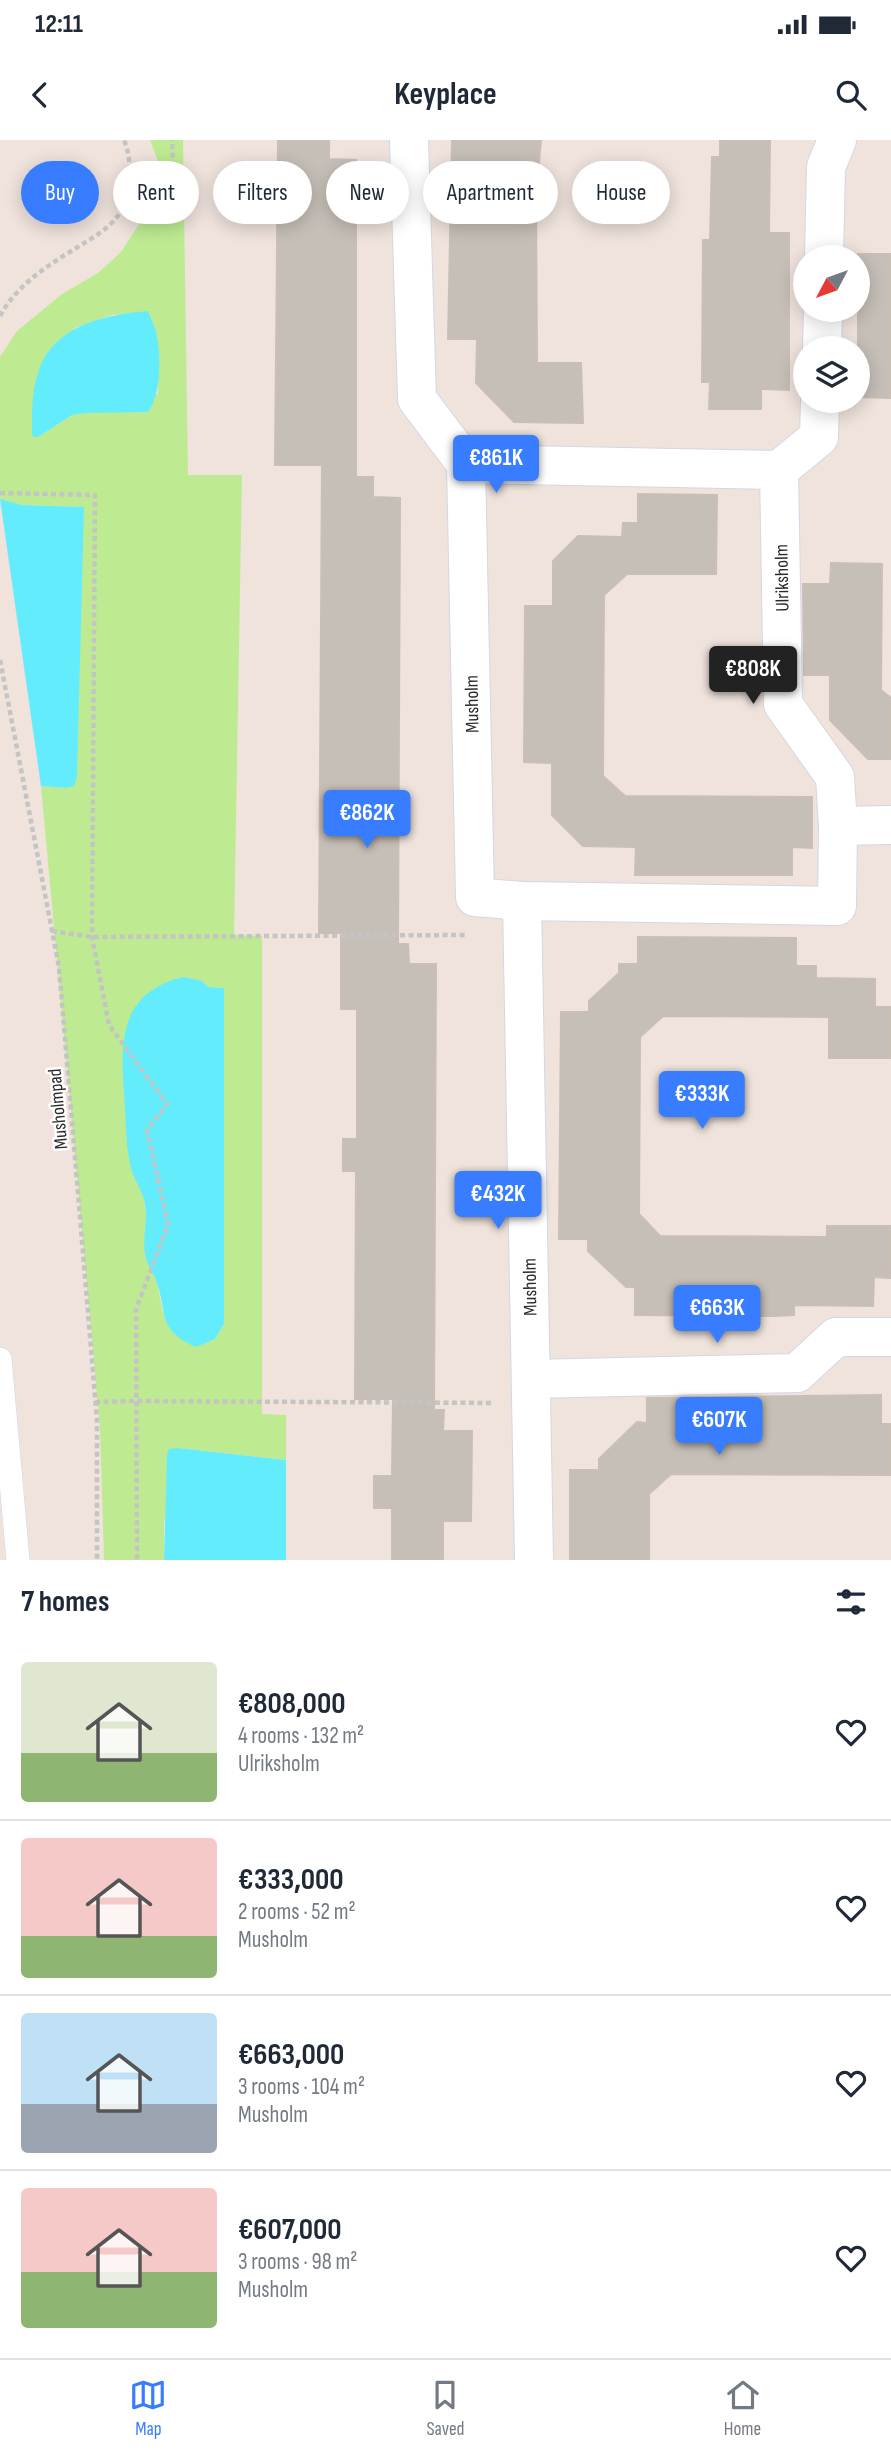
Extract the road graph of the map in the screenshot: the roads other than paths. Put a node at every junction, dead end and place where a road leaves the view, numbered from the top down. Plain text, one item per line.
1 (409, 140) edge
2 (837, 140) edge
3 (824, 245) edge
4 (820, 413) edge
5 (466, 464) junction
6 (779, 470) junction
7 (891, 825) edge
8 (838, 826) junction
9 (522, 918) junction
10 (891, 1337) edge
11 (0, 1359) edge
12 (531, 1391) junction
13 (18, 1560) edge
14 (534, 1560) edge

1 - 5 street
2 - 3 street
4 - 6 street
5 - 6 street
5 - 9 street, Musholm
6 - 8 street, Ulriksholm
7 - 8 street
8 - 9 street, Musholm
9 - 12 street, Musholm
10 - 12 street
11 - 13 lane
12 - 14 street, Musholm

